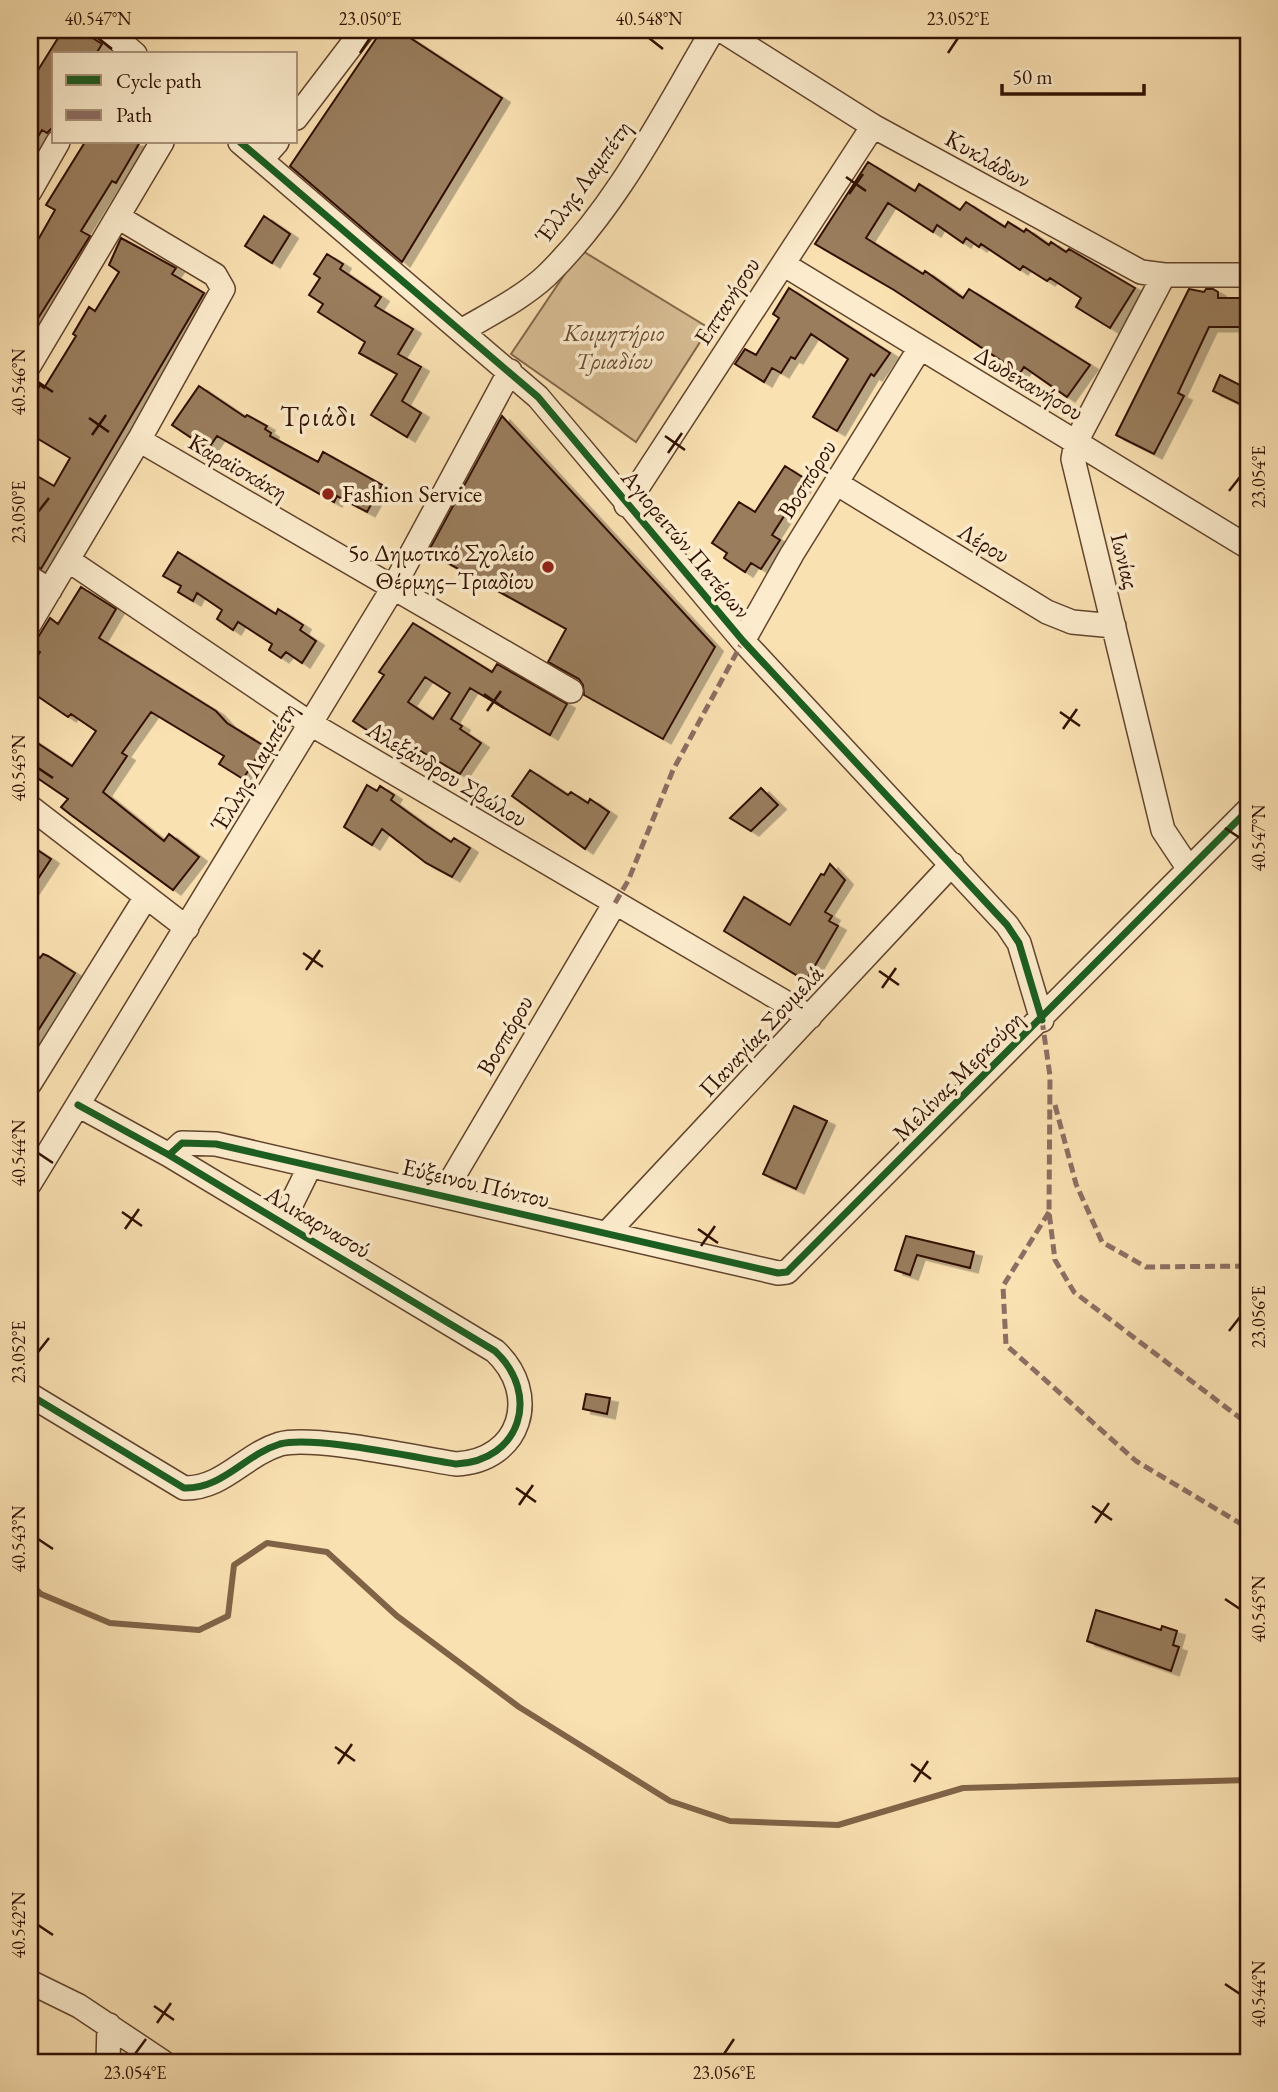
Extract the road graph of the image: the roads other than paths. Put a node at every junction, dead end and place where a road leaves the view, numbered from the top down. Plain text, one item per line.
1 (363, 30) edge
2 (713, 30) edge
3 (721, 30) edge
4 (298, 115) edge
5 (873, 126) junction
6 (57, 144) edge
7 (161, 144) edge
8 (242, 144) edge
9 (275, 144) edge
10 (261, 160) junction
11 (30, 191) edge
12 (118, 217) junction
13 (783, 264) junction
14 (1164, 275) junction
15 (1248, 275) edge
16 (461, 331) junction
17 (920, 348) junction
18 (30, 364) edge
19 (510, 371) junction
20 (139, 440) junction
21 (1076, 442) junction
22 (836, 483) junction
23 (626, 505) junction
24 (1248, 547) edge
25 (68, 560) junction
26 (30, 578) edge
27 (393, 588) junction
28 (50, 590) junction
29 (30, 623) edge
30 (1114, 626) junction
31 (743, 641) junction
32 (571, 691) dead end
33 (311, 724) junction
34 (30, 807) edge
35 (1248, 810) edge
36 (952, 864) junction
37 (1189, 869) junction
38 (146, 897) junction
39 (615, 903) junction
40 (187, 928) junction
41 (810, 1017) junction
42 (1042, 1020) junction
43 (30, 1083) edge
44 (78, 1105) junction
45 (169, 1155) junction
46 (310, 1166) junction
47 (30, 1183) edge
48 (443, 1194) junction
49 (282, 1223) junction
50 (607, 1233) junction
51 (778, 1273) joint
52 (30, 1395) edge
53 (30, 1982) edge
54 (109, 2025) junction
55 (108, 2062) edge
56 (163, 2062) edge

1 - 4 street
2 - 16 street, Έλλης Λαμπέτη
3 - 5 street, Κυκλάδων
5 - 13 street, Επτανήσου
5 - 14 street, Κυκλάδων
6 - 11 street
7 - 12 street
8 - 10 street, Αγιορειτών Πατέρων
9 - 10 street
10 - 16 street, Αγιορειτών Πατέρων
12 - 18 street
12 - 20 street
13 - 17 street, Δωδεκανήσου
13 - 23 street, Επτανήσου
14 - 15 street, Κυκλάδων
14 - 21 street, Ιωνίας
16 - 19 street, Αγιορειτών Πατέρων
17 - 21 street, Δωδεκανήσου
17 - 22 street, Βοσπόρου
19 - 23 street, Αγιορειτών Πατέρων
19 - 27 street, Έλλης Λαμπέτη
20 - 25 street
20 - 27 street, Καραϊσκάκη
21 - 24 street, Δωδεκανήσου
21 - 30 street, Ιωνίας
22 - 30 street, Λέρου
22 - 31 street, Βοσπόρου
23 - 31 street, Αγιορειτών Πατέρων
25 - 28 street
25 - 33 street, Αλεξάνδρου Σβώλου
26 - 28 street
27 - 32 street, Καραϊσκάκη
27 - 33 street, Έλλης Λαμπέτη
28 - 29 street
30 - 37 street, Ιωνίας
31 - 36 street, Αγιορειτών Πατέρων
33 - 39 street, Αλεξάνδρου Σβώλου
33 - 40 street, Έλλης Λαμπέτη
34 - 38 street
35 - 37 street, Μελίνας Μερκούρη
36 - 41 street, Παναγίας Σουμελά
36 - 42 street, Αγιορειτών Πατέρων
37 - 42 street, Μελίνας Μερκούρη
38 - 40 street
38 - 43 street
39 - 41 street, Αλεξάνδρου Σβώλου
39 - 48 street, Βοσπόρου
40 - 44 street, Έλλης Λαμπέτη
41 - 50 street, Παναγίας Σουμελά
42 - 51 street, Μελίνας Μερκούρη
44 - 45 street, Αλικαρνασού
44 - 47 street, Έλλης Λαμπέτη
45 - 46 street, Εύξεινου Πόντου
45 - 49 street, Αλικαρνασού
46 - 48 street, Εύξεινου Πόντου
46 - 49 street
48 - 50 street, Εύξεινου Πόντου
49 - 52 street, Αλικαρνασού
50 - 51 street, Εύξεινου Πόντου
53 - 54 street
54 - 55 street
54 - 56 street

